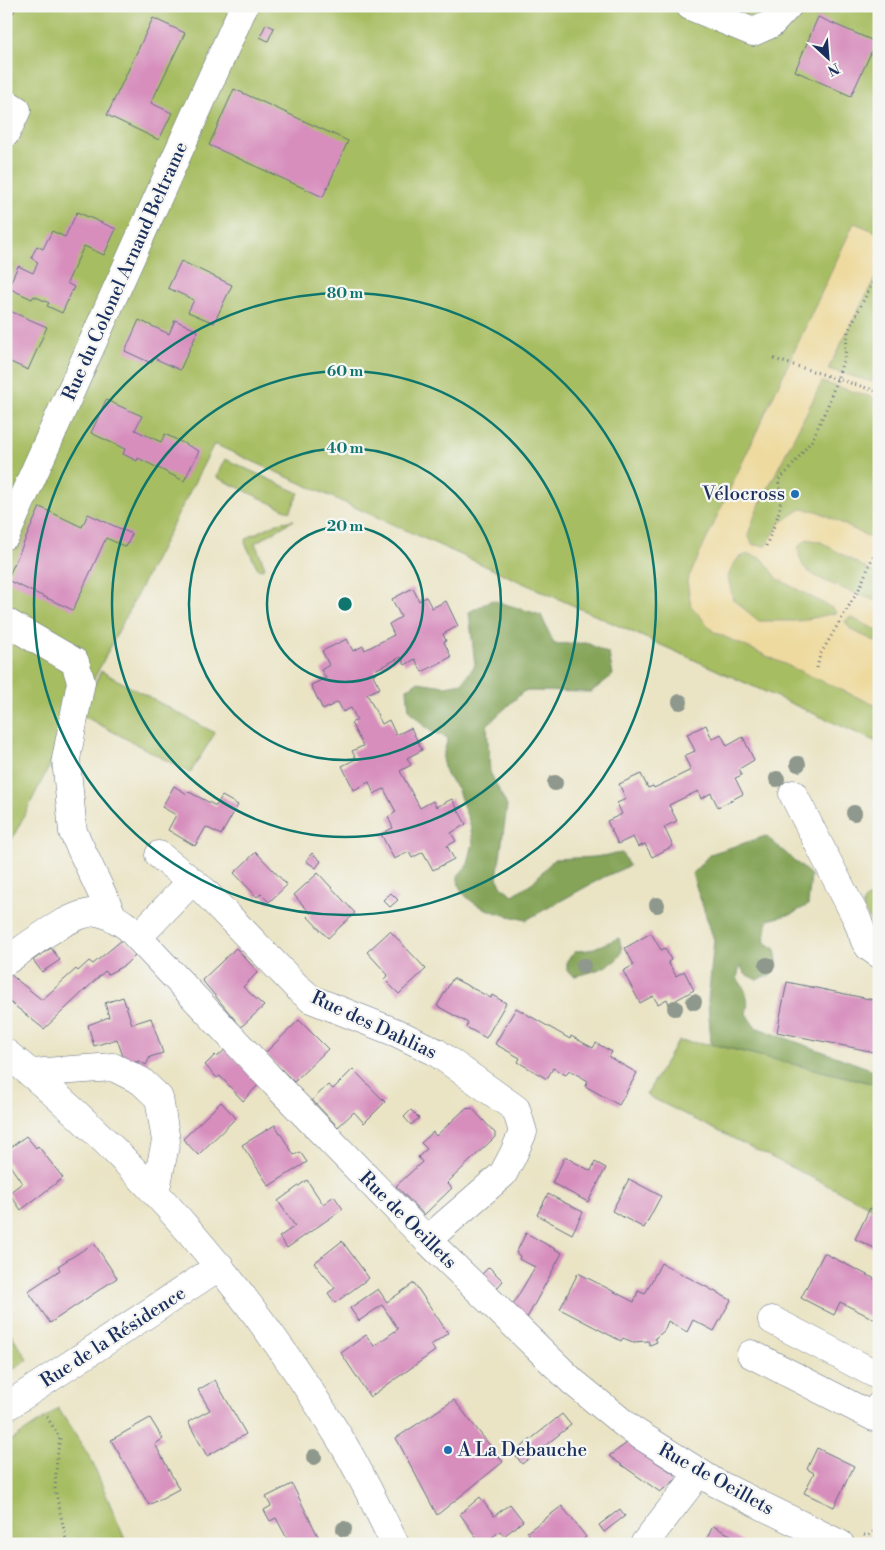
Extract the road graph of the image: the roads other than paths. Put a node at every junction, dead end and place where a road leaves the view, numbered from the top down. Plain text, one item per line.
1 (244, 6) edge
2 (690, 6) edge
3 (788, 6) edge
4 (6, 102) edge
5 (6, 133) edge
6 (6, 535) edge
7 (6, 622) edge
8 (793, 794) dead end
9 (159, 855) dead end
10 (191, 882) junction
11 (113, 917) junction
12 (138, 937) junction
13 (879, 954) edge
14 (6, 961) edge
15 (6, 1053) edge
16 (31, 1073) junction
17 (155, 1193) junction
18 (427, 1240) junction
19 (220, 1266) junction
20 (772, 1320) dead end
21 (751, 1354) dead end
22 (879, 1376) edge
23 (879, 1406) edge
24 (6, 1407) edge
25 (698, 1472) junction
26 (396, 1544) edge
27 (644, 1544) edge
28 (840, 1544) edge

1 - 6 street, Rue du Colonel Arnaud Beltrame
2 - 3 street
4 - 5 street
7 - 11 street
8 - 13 street
9 - 10 street, Rue des Dahlias
10 - 12 street
10 - 18 street, Rue des Dahlias
11 - 12 street, Rue de Oeillets
11 - 14 street, Rue de Oeillets
12 - 18 street, Rue de Oeillets
15 - 16 street
16 - 17 street
16 - 17 street
17 - 19 street
18 - 25 street, Rue de Oeillets
19 - 24 street, Rue de la Résidence
19 - 26 street
20 - 22 street
21 - 23 street
25 - 27 street
25 - 28 street, Rue de Oeillets

